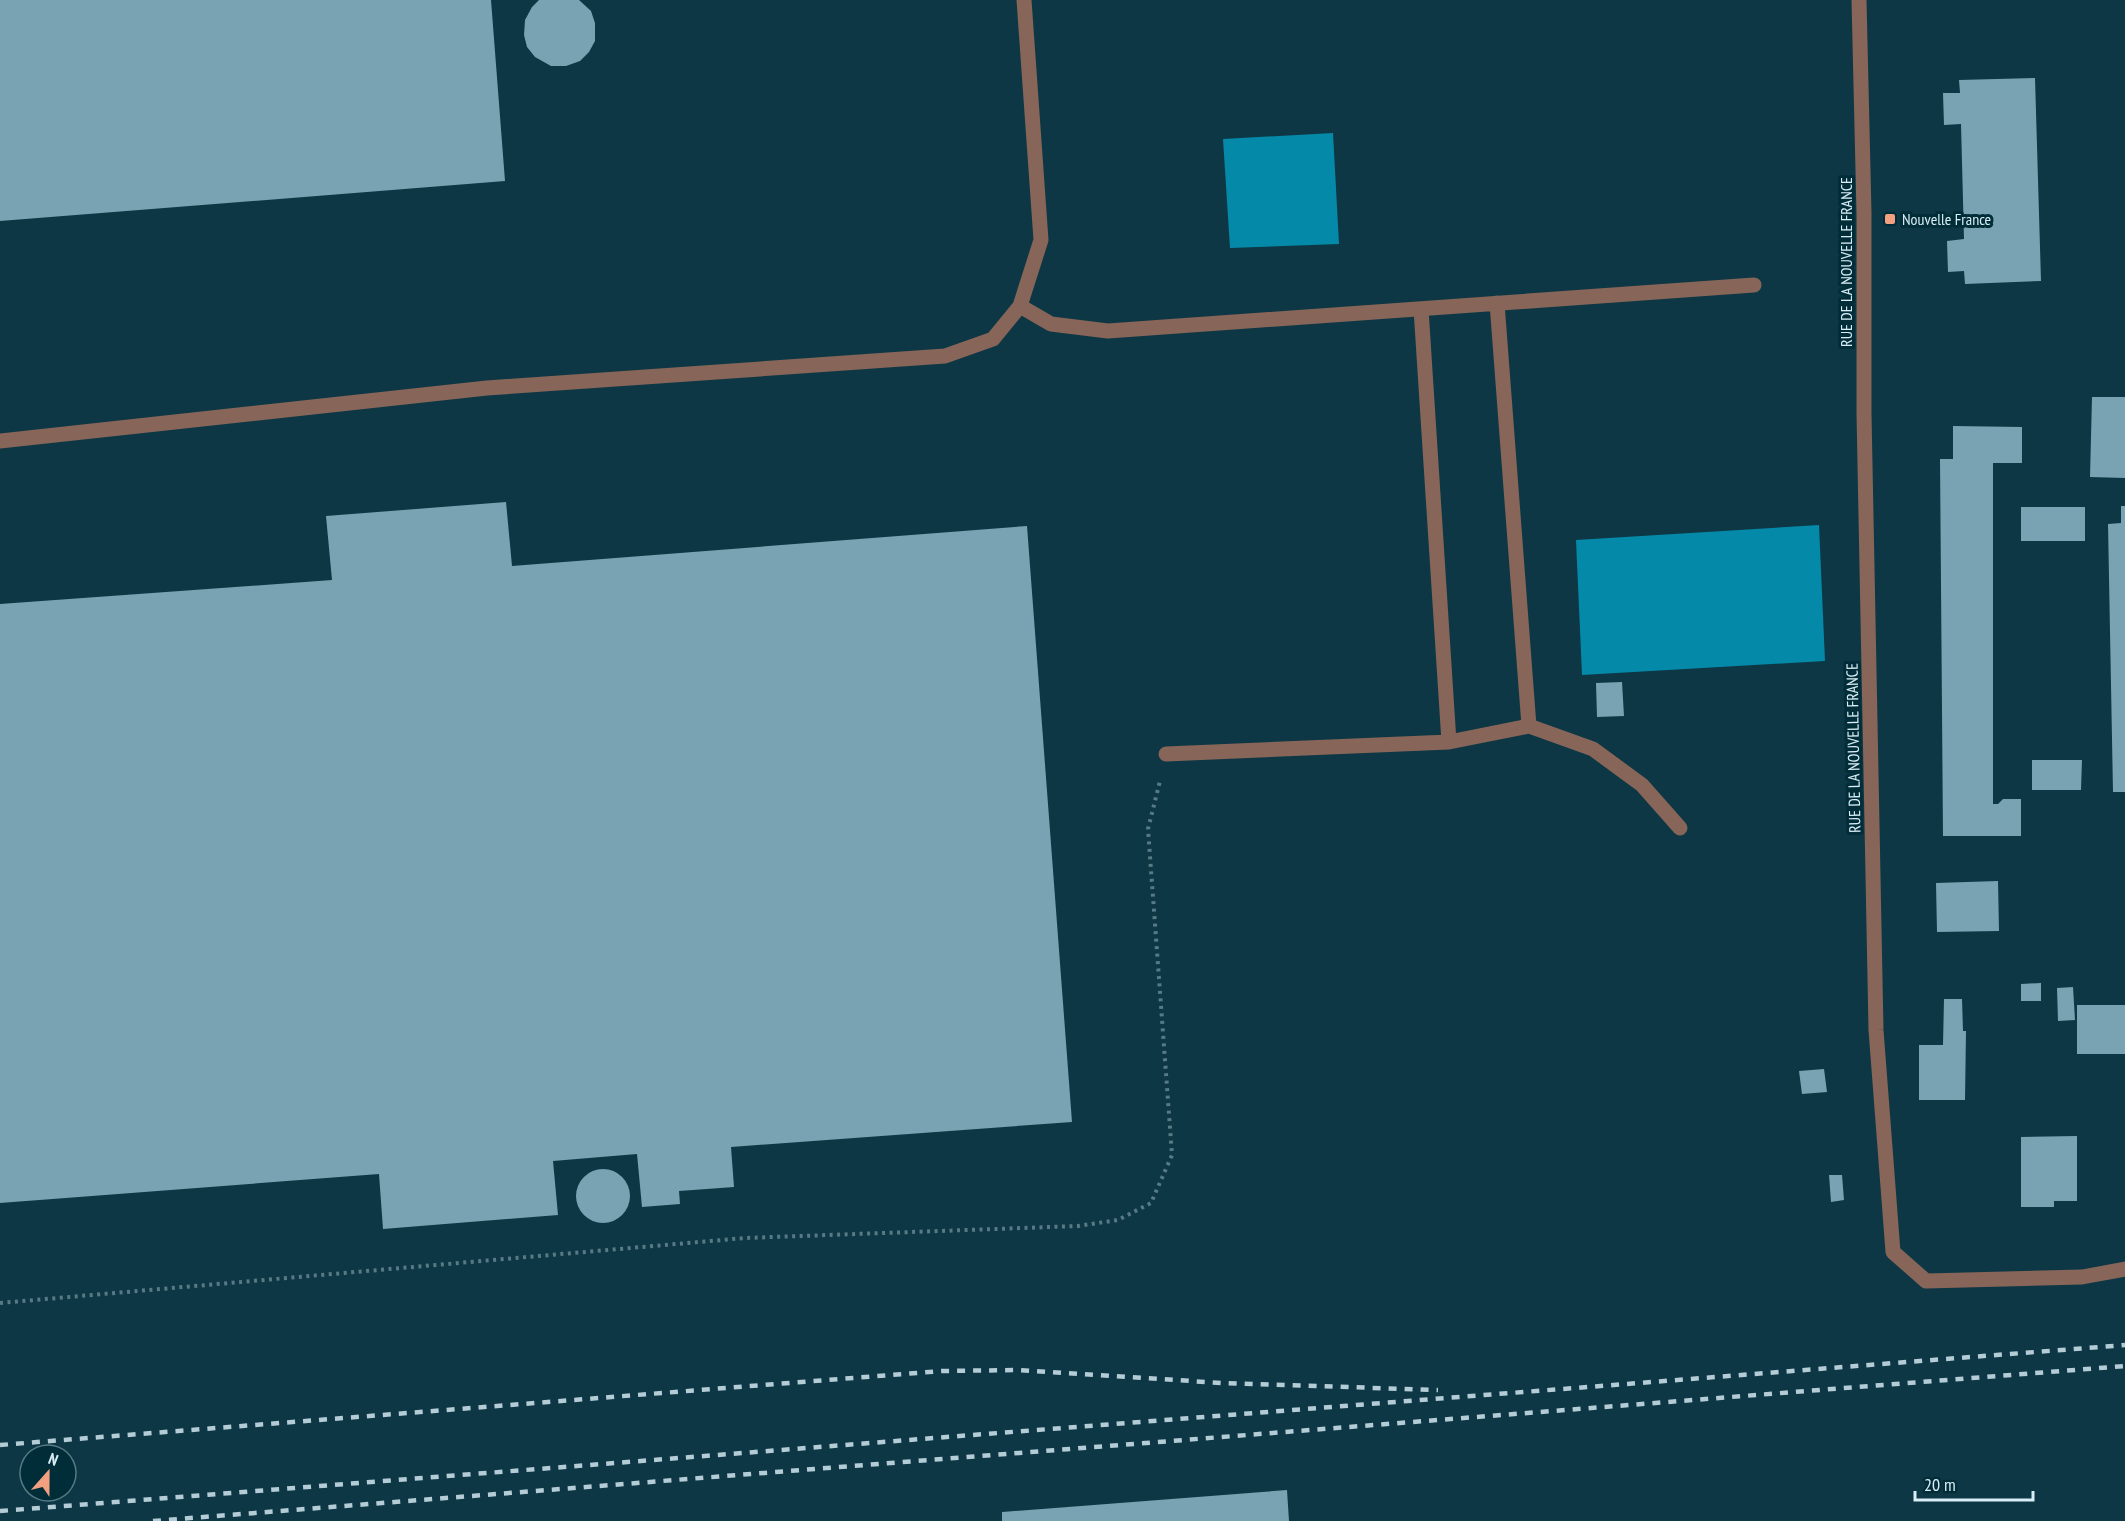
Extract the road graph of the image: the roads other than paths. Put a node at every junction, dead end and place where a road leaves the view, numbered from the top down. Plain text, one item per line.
1 (1024, 0) edge
2 (1859, 0) edge
3 (1754, 285) dead end
4 (1497, 303) junction
5 (1020, 306) junction
6 (1421, 309) junction
7 (0, 441) edge
8 (1529, 726) junction
9 (1449, 742) junction
10 (1166, 754) road end
11 (1680, 828) dead end
12 (2125, 1269) edge

1 - 5 street
2 - 12 street, RUE DE LA NOUVELLE FRANCE
3 - 4 street
4 - 6 street
4 - 8 street
5 - 6 street
5 - 7 street
6 - 9 street
8 - 9 street
8 - 11 street
9 - 10 street

